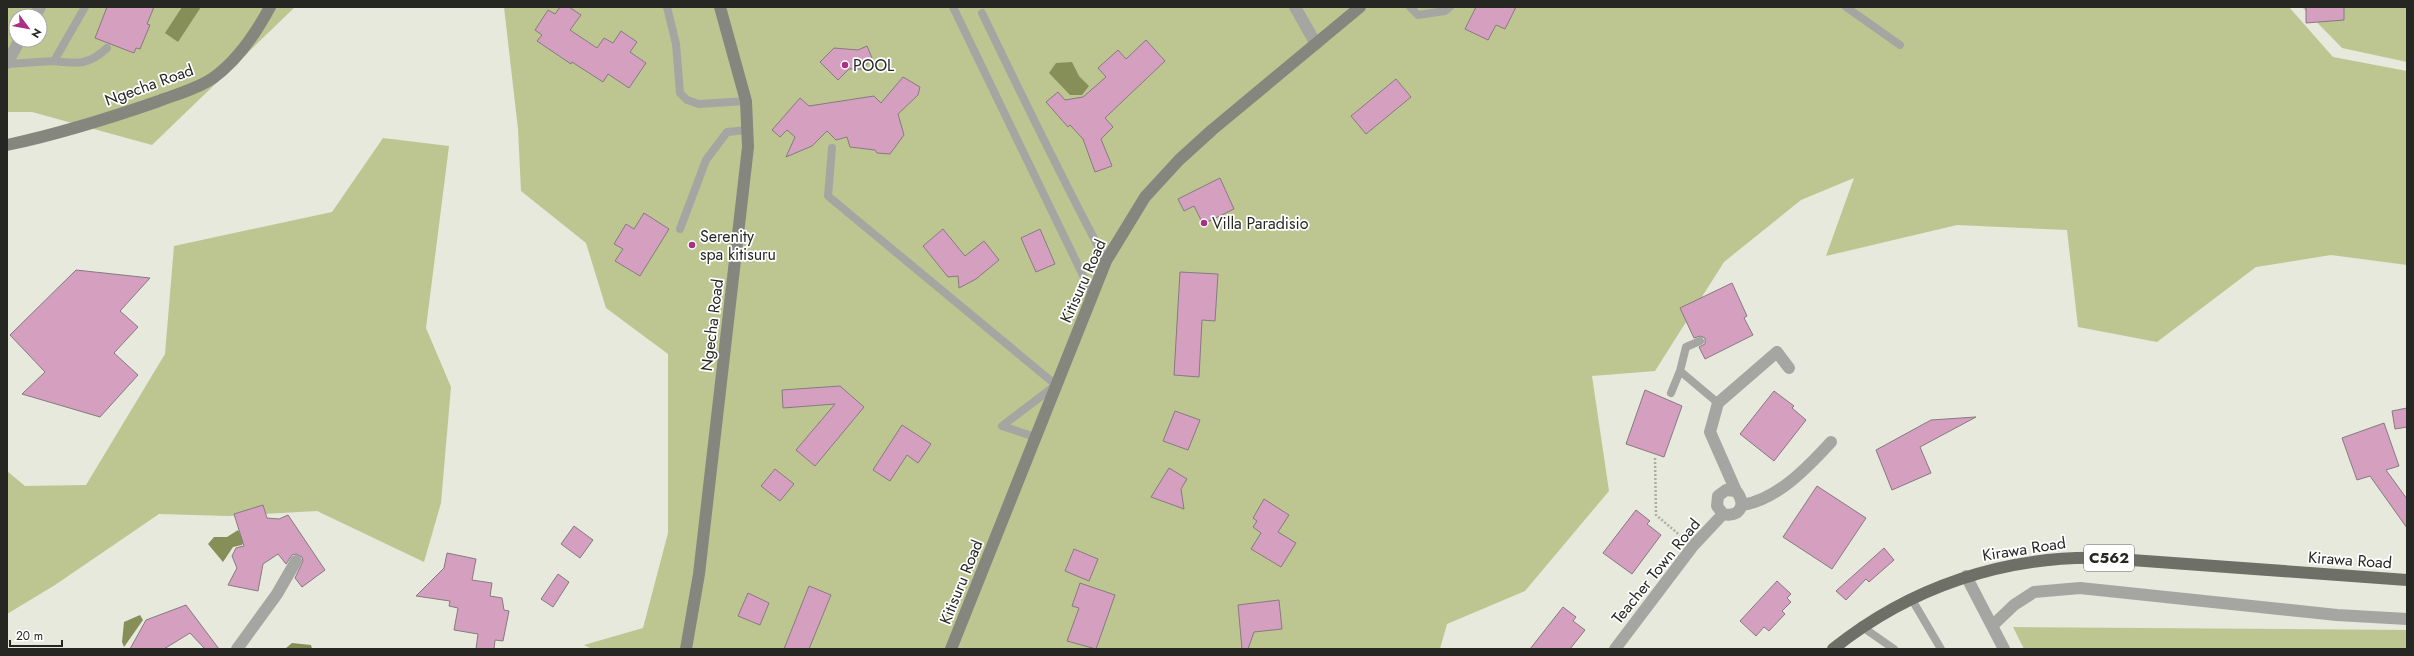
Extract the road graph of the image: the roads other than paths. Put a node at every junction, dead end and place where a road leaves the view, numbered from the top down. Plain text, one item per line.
1 (85, 7) edge
2 (270, 7) edge
3 (667, 7) edge
4 (720, 7) edge
5 (953, 7) edge
6 (1295, 7) edge
7 (1360, 7) edge
8 (1410, 7) edge
9 (1450, 7) edge
10 (1846, 7) edge
11 (982, 12) dead end
12 (1316, 44) junction
13 (1900, 45) dead end
14 (15, 48) edge
15 (108, 48) dead end
16 (54, 61) junction
17 (7, 63) edge
18 (746, 100) junction
19 (748, 130) junction
20 (7, 145) edge
21 (832, 148) dead end
22 (680, 229) dead end
23 (1106, 261) junction
24 (1092, 294) junction
25 (1700, 341) dead end
26 (1789, 368) dead end
27 (1680, 371) junction
28 (1056, 385) junction
29 (1671, 393) dead end
30 (1718, 403) junction
31 (1035, 437) junction
32 (1831, 442) dead end
33 (1736, 491) junction
34 (1742, 505) junction
35 (1723, 514) junction
36 (296, 561) dead end
37 (1966, 576) junction
38 (2407, 580) edge
39 (1910, 598) junction
40 (2407, 619) edge
41 (1861, 626) junction
42 (1992, 626) junction
43 (237, 649) edge
44 (686, 649) edge
45 (951, 649) edge
46 (1615, 649) edge
47 (1833, 649) edge
48 (1894, 649) edge
49 (1941, 649) edge
50 (2004, 649) edge

1 - 16 lane
2 - 20 street, Ngecha Road
3 - 18 lane
4 - 18 street, Ngecha Road
5 - 24 lane
6 - 12 street
7 - 12 street, Kitisuru Road
8 - 9 lane
10 - 13 lane
11 - 23 lane
12 - 23 street, Kitisuru Road
14 - 17 street
15 - 16 lane
16 - 17 lane
18 - 19 street, Ngecha Road
19 - 22 lane
19 - 44 street, Ngecha Road
21 - 28 lane
23 - 24 street, Kitisuru Road
24 - 28 street, Kitisuru Road
25 - 27 lane
26 - 30 street
27 - 29 lane
27 - 30 lane
28 - 31 street, Kitisuru Road
28 - 31 lane
30 - 33 street
31 - 45 street, Kitisuru Road
32 - 34 street
33 - 34 street
33 - 35 street
34 - 35 street
35 - 46 street, Teacher Town Road
36 - 43 street
37 - 38 main road, Kirawa Road / C562
37 - 39 main road, Kirawa Road / C562
37 - 42 street
39 - 41 main road, Kirawa Road / C562
39 - 49 lane
40 - 42 street
41 - 47 main road, Kirawa Road / C562
41 - 48 lane
42 - 50 street

